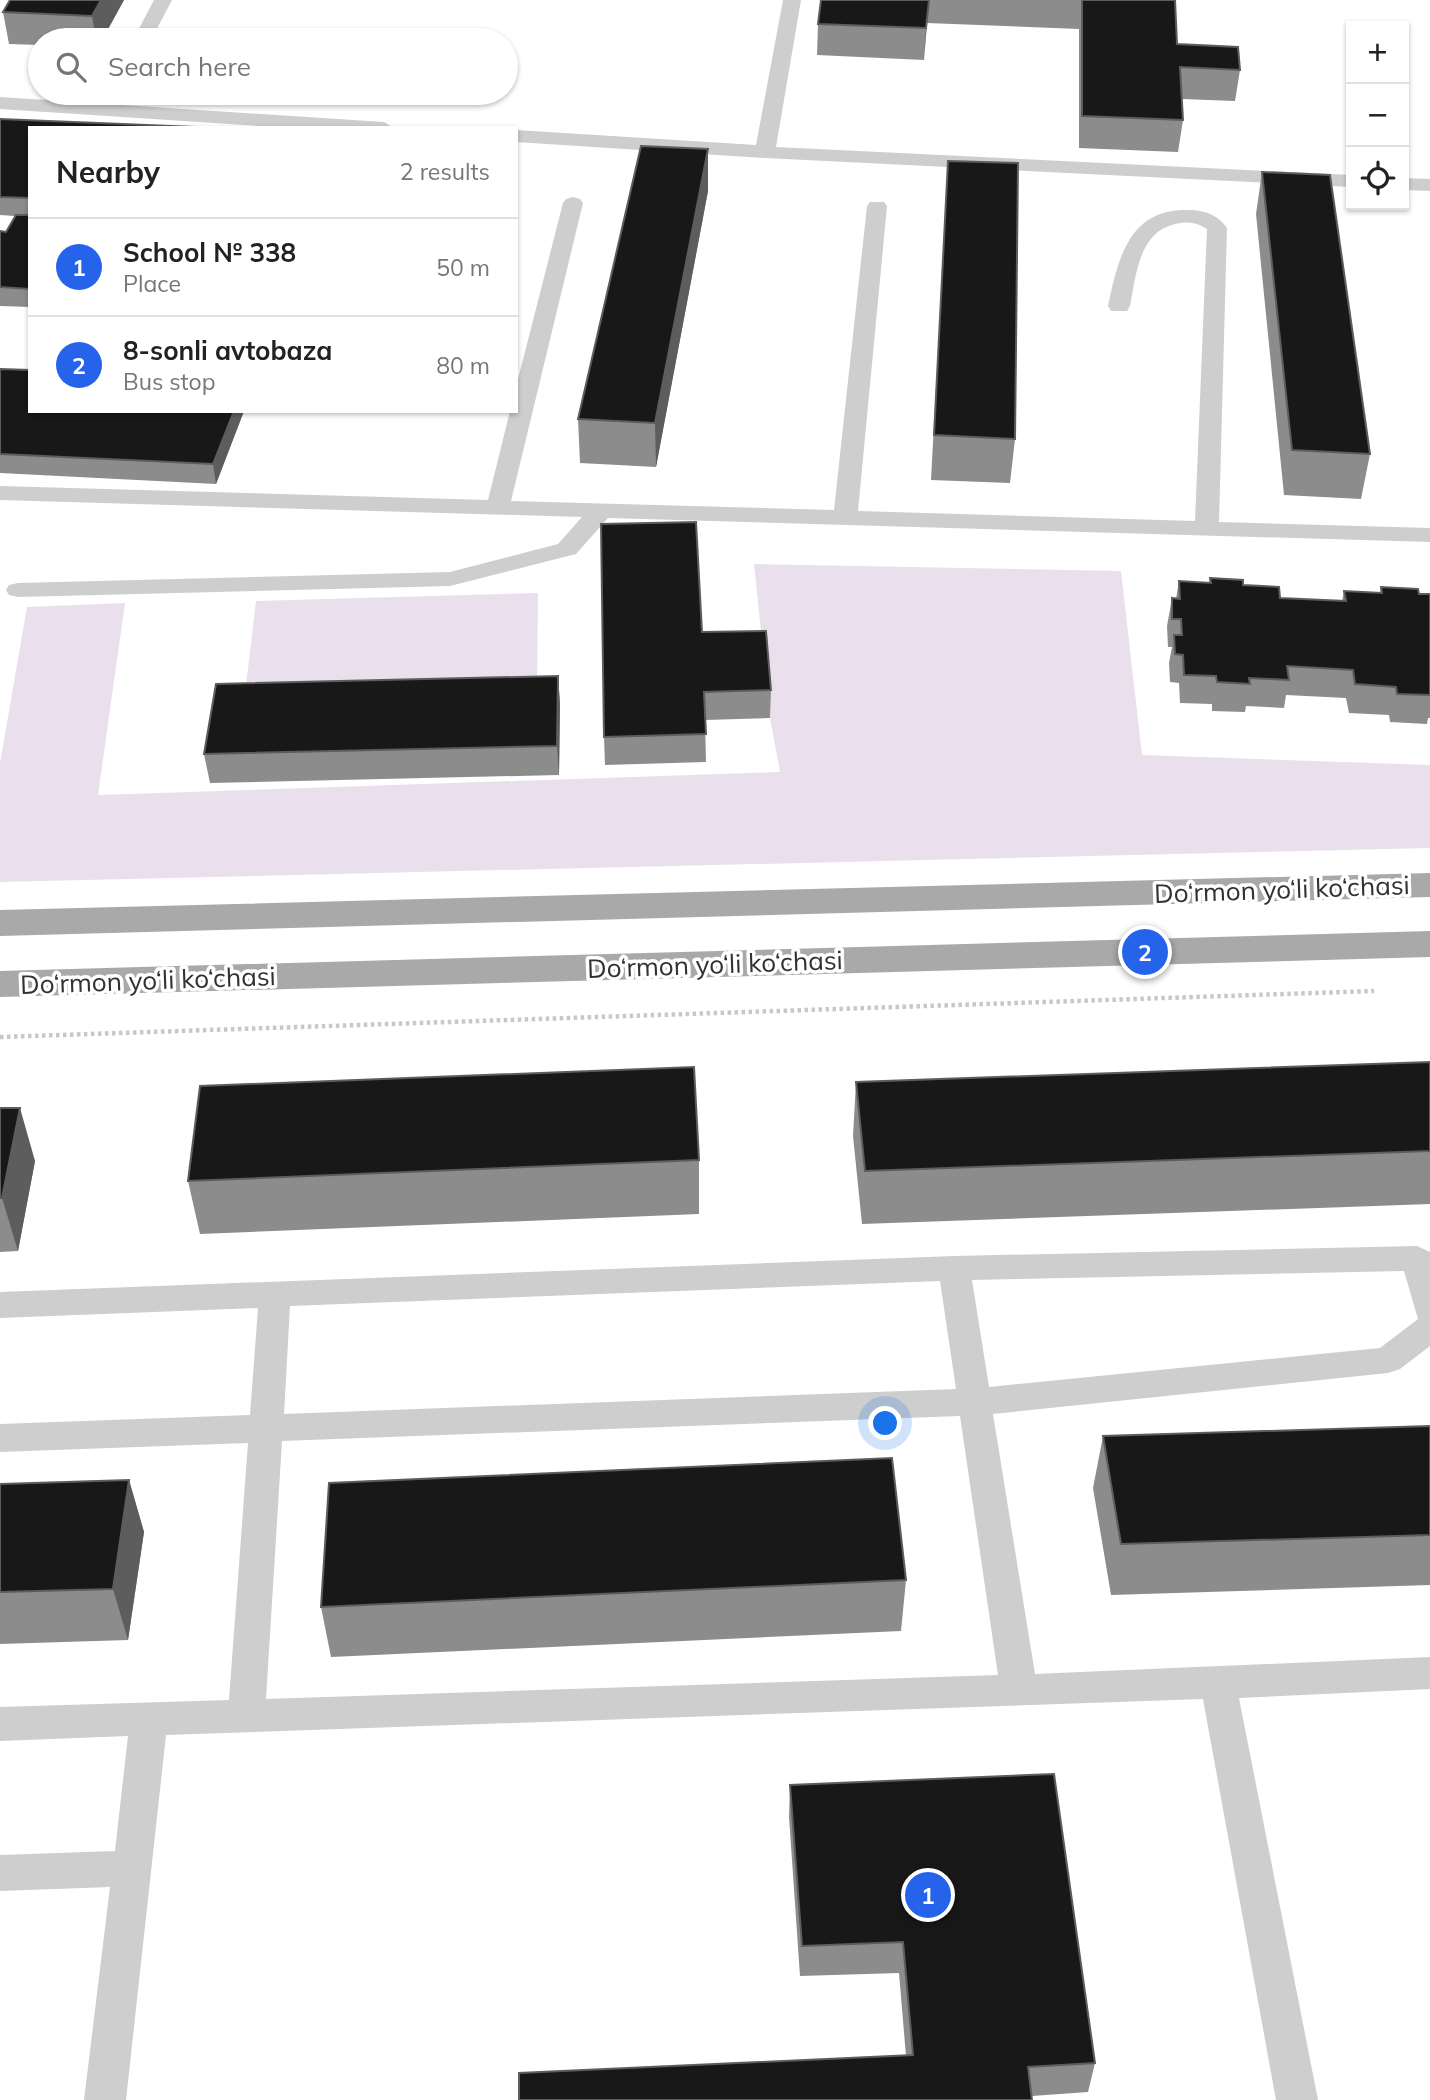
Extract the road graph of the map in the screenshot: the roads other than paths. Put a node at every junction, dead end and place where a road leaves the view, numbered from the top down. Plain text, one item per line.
1 (163, 0) edge
2 (792, 0) edge
3 (148, 28) edge
4 (28, 102) edge
5 (0, 103) edge
6 (151, 105) edge
7 (364, 126) edge
8 (518, 136) edge
9 (765, 152) junction
10 (1346, 181) edge
11 (1409, 184) edge
12 (1430, 185) edge
13 (573, 203) dead end
14 (877, 206) dead end
15 (1119, 306) dead end
16 (0, 493) edge
17 (498, 507) junction
18 (603, 510) junction
19 (845, 517) junction
20 (1207, 528) junction
21 (1430, 534) edge
22 (18, 590) dead end
23 (1430, 885) edge
24 (0, 923) edge
25 (1430, 944) edge
26 (0, 984) edge
27 (954, 1268) junction
28 (275, 1295) junction
29 (0, 1304) edge
30 (1430, 1312) edge
31 (1430, 1328) edge
32 (975, 1402) junction
33 (266, 1428) junction
34 (0, 1438) edge
35 (1430, 1673) edge
36 (1218, 1683) junction
37 (1019, 1691) junction
38 (247, 1716) junction
39 (149, 1719) junction
40 (0, 1724) edge
41 (132, 1868) junction
42 (0, 1872) edge
43 (105, 2100) edge
44 (1297, 2100) edge

1 - 3 lane
2 - 9 lane
4 - 5 lane
6 - 7 lane
8 - 9 lane
9 - 10 lane
11 - 12 lane
13 - 17 lane
14 - 19 lane
15 - 20 lane
16 - 17 lane
17 - 18 lane
18 - 19 lane
18 - 22 lane
19 - 20 lane
20 - 21 lane
23 - 24 main road, Do‘rmon yo‘li ko‘chasi
25 - 26 main road, Do‘rmon yo‘li ko‘chasi
27 - 28 lane
27 - 30 lane
27 - 32 lane
28 - 29 lane
28 - 33 lane
31 - 32 lane
32 - 33 lane
32 - 37 lane
33 - 34 lane
33 - 38 lane
35 - 36 lane
36 - 37 lane
36 - 44 lane
37 - 38 lane
38 - 39 lane
39 - 40 lane
39 - 41 lane
41 - 42 lane
41 - 43 lane

